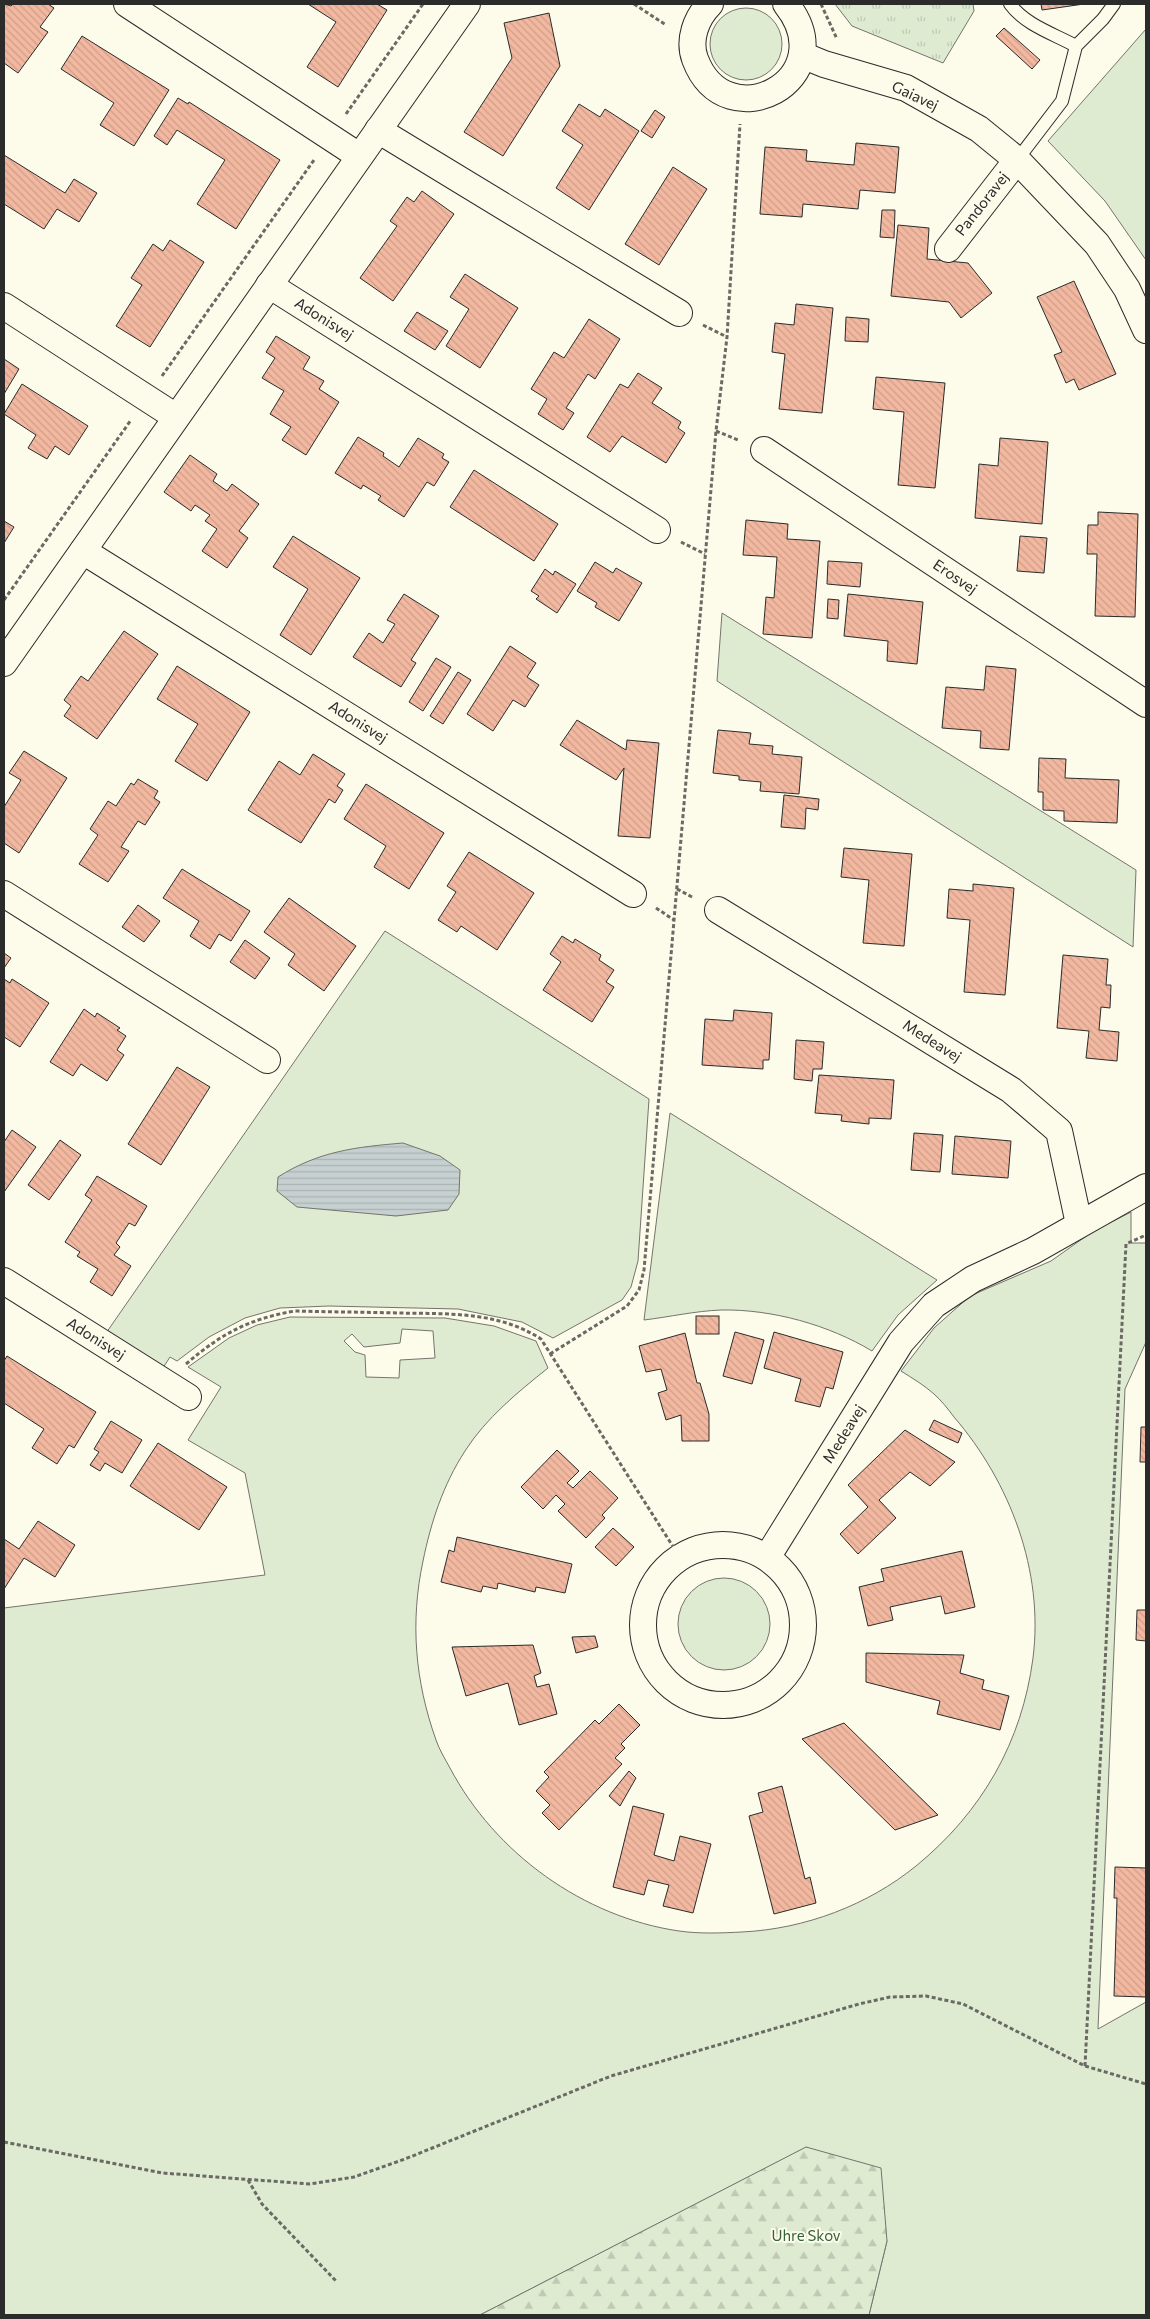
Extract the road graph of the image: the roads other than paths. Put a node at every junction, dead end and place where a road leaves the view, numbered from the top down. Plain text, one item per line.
1 (127, 4) edge
2 (467, 4) edge
3 (786, 4) edge
4 (1010, 4) edge
5 (1114, 4) edge
6 (704, 6) edge
7 (1076, 46) junction
8 (802, 55) junction
9 (378, 130) junction
10 (359, 156) junction
11 (1017, 160) junction
12 (948, 249) dead end
13 (269, 285) junction
14 (4, 306) edge
15 (679, 313) dead end
16 (1146, 330) edge
17 (176, 417) junction
18 (764, 450) dead end
19 (657, 530) dead end
20 (83, 550) junction
21 (4, 663) edge
22 (1146, 704) edge
23 (4, 894) edge
24 (634, 894) dead end
25 (718, 910) dead end
26 (267, 1060) dead end
27 (1146, 1187) edge
28 (1079, 1224) junction
29 (4, 1281) edge
30 (181, 1392) road end
31 (768, 1556) junction

1 - 10 street
2 - 9 street
3 - 8 street
4 - 7 lane
5 - 7 lane
6 - 8 street
7 - 11 lane
8 - 11 street, Gaiavej
9 - 10 street
9 - 15 street
10 - 13 street
11 - 12 street, Pandoravej
11 - 16 street, Gaiavej
13 - 17 street
13 - 19 street, Adonisvej
14 - 17 street
17 - 20 street
18 - 22 street, Erosvej
20 - 21 street
20 - 24 street, Adonisvej
23 - 26 street
25 - 28 street, Medeavej
27 - 28 street, Medeavej
28 - 31 street, Medeavej
29 - 30 street, Adonisvej
31 - 31 street

